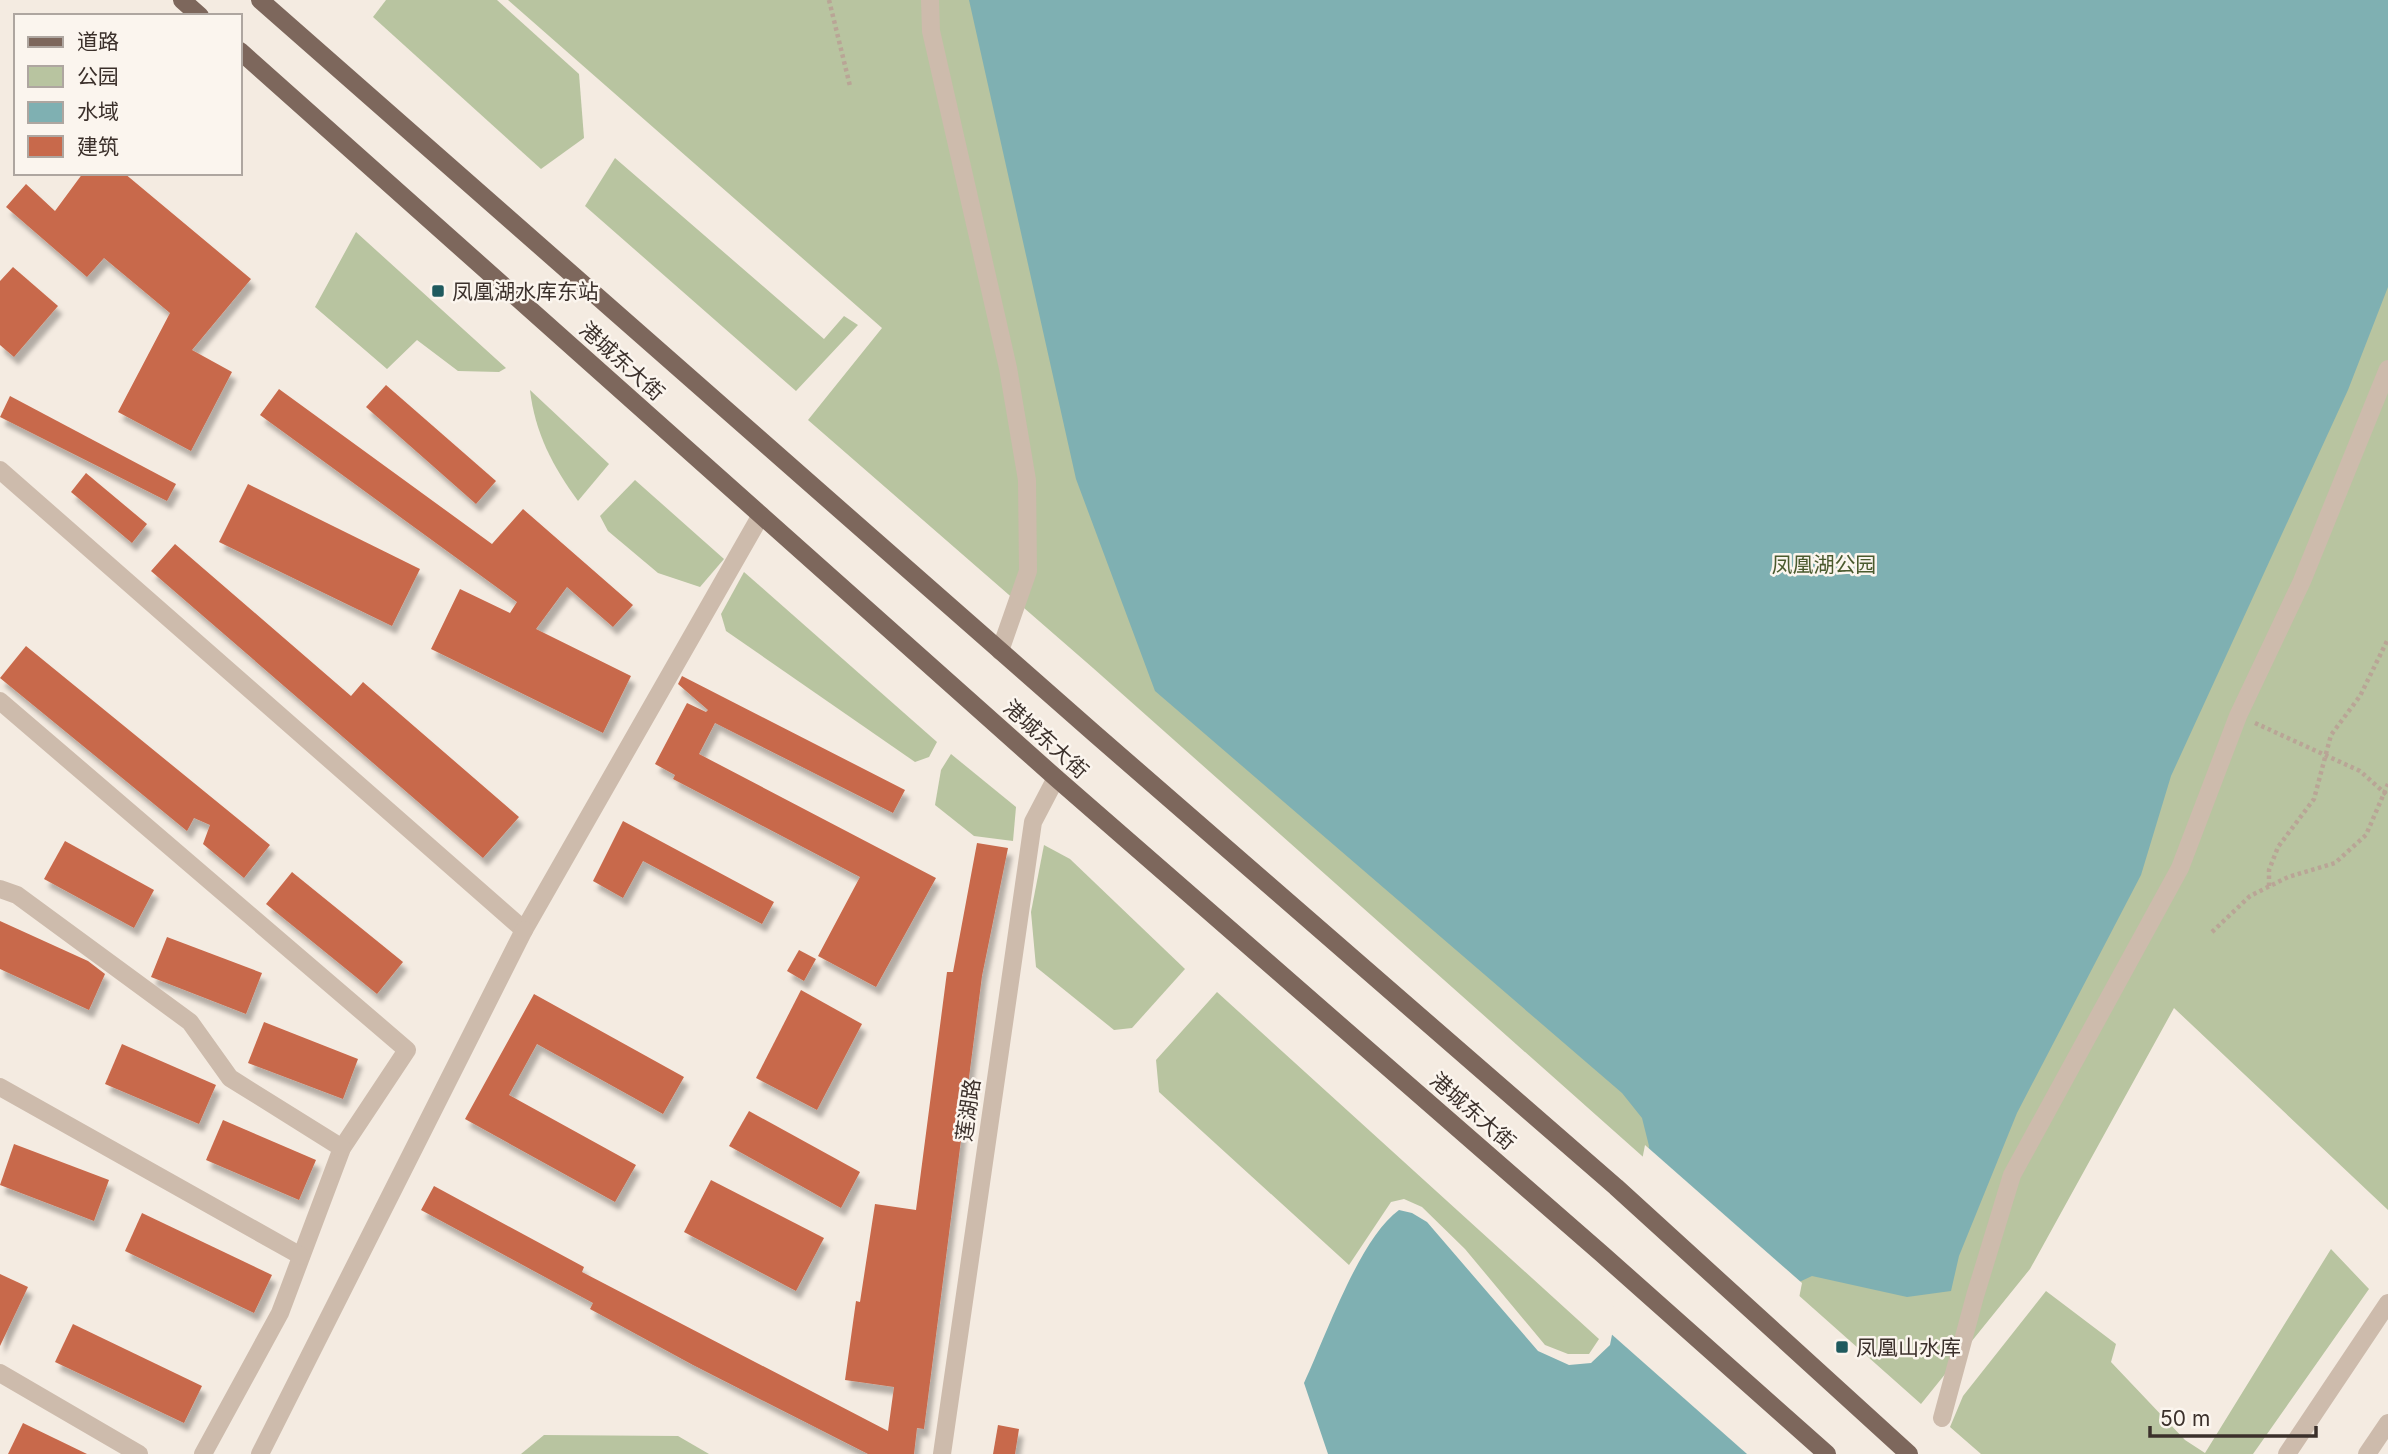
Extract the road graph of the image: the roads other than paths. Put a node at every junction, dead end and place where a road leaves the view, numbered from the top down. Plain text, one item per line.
1 (182, 0) edge
2 (260, 0) edge
3 (930, 0) edge
4 (198, 14) edge
5 (242, 53) edge
6 (2388, 369) edge
7 (0, 470) edge
8 (761, 515) junction
9 (1000, 651) junction
10 (0, 701) edge
11 (1056, 778) junction
12 (0, 889) edge
13 (524, 930) junction
14 (0, 1087) edge
15 (342, 1148) junction
16 (301, 1256) junction
17 (2388, 1303) edge
18 (0, 1373) edge
19 (1942, 1418) dead end
20 (2388, 1423) edge
21 (139, 1454) edge
22 (203, 1454) edge
23 (260, 1454) edge
24 (942, 1454) edge
25 (1827, 1454) edge
26 (1909, 1454) edge
27 (2287, 1454) edge
28 (2367, 1454) edge

1 - 4 main road
2 - 9 main road, 港城东大街
3 - 9 street
5 - 8 main road, 港城东大街
6 - 19 street
7 - 13 street
8 - 11 main road, 港城东大街
8 - 13 street
9 - 26 main road, 港城东大街
10 - 15 street
11 - 24 street, 莲湖路
11 - 25 main road, 港城东大街
12 - 15 street
13 - 23 street
14 - 16 street
15 - 16 street
16 - 22 street
17 - 27 street
18 - 21 street
20 - 28 street

